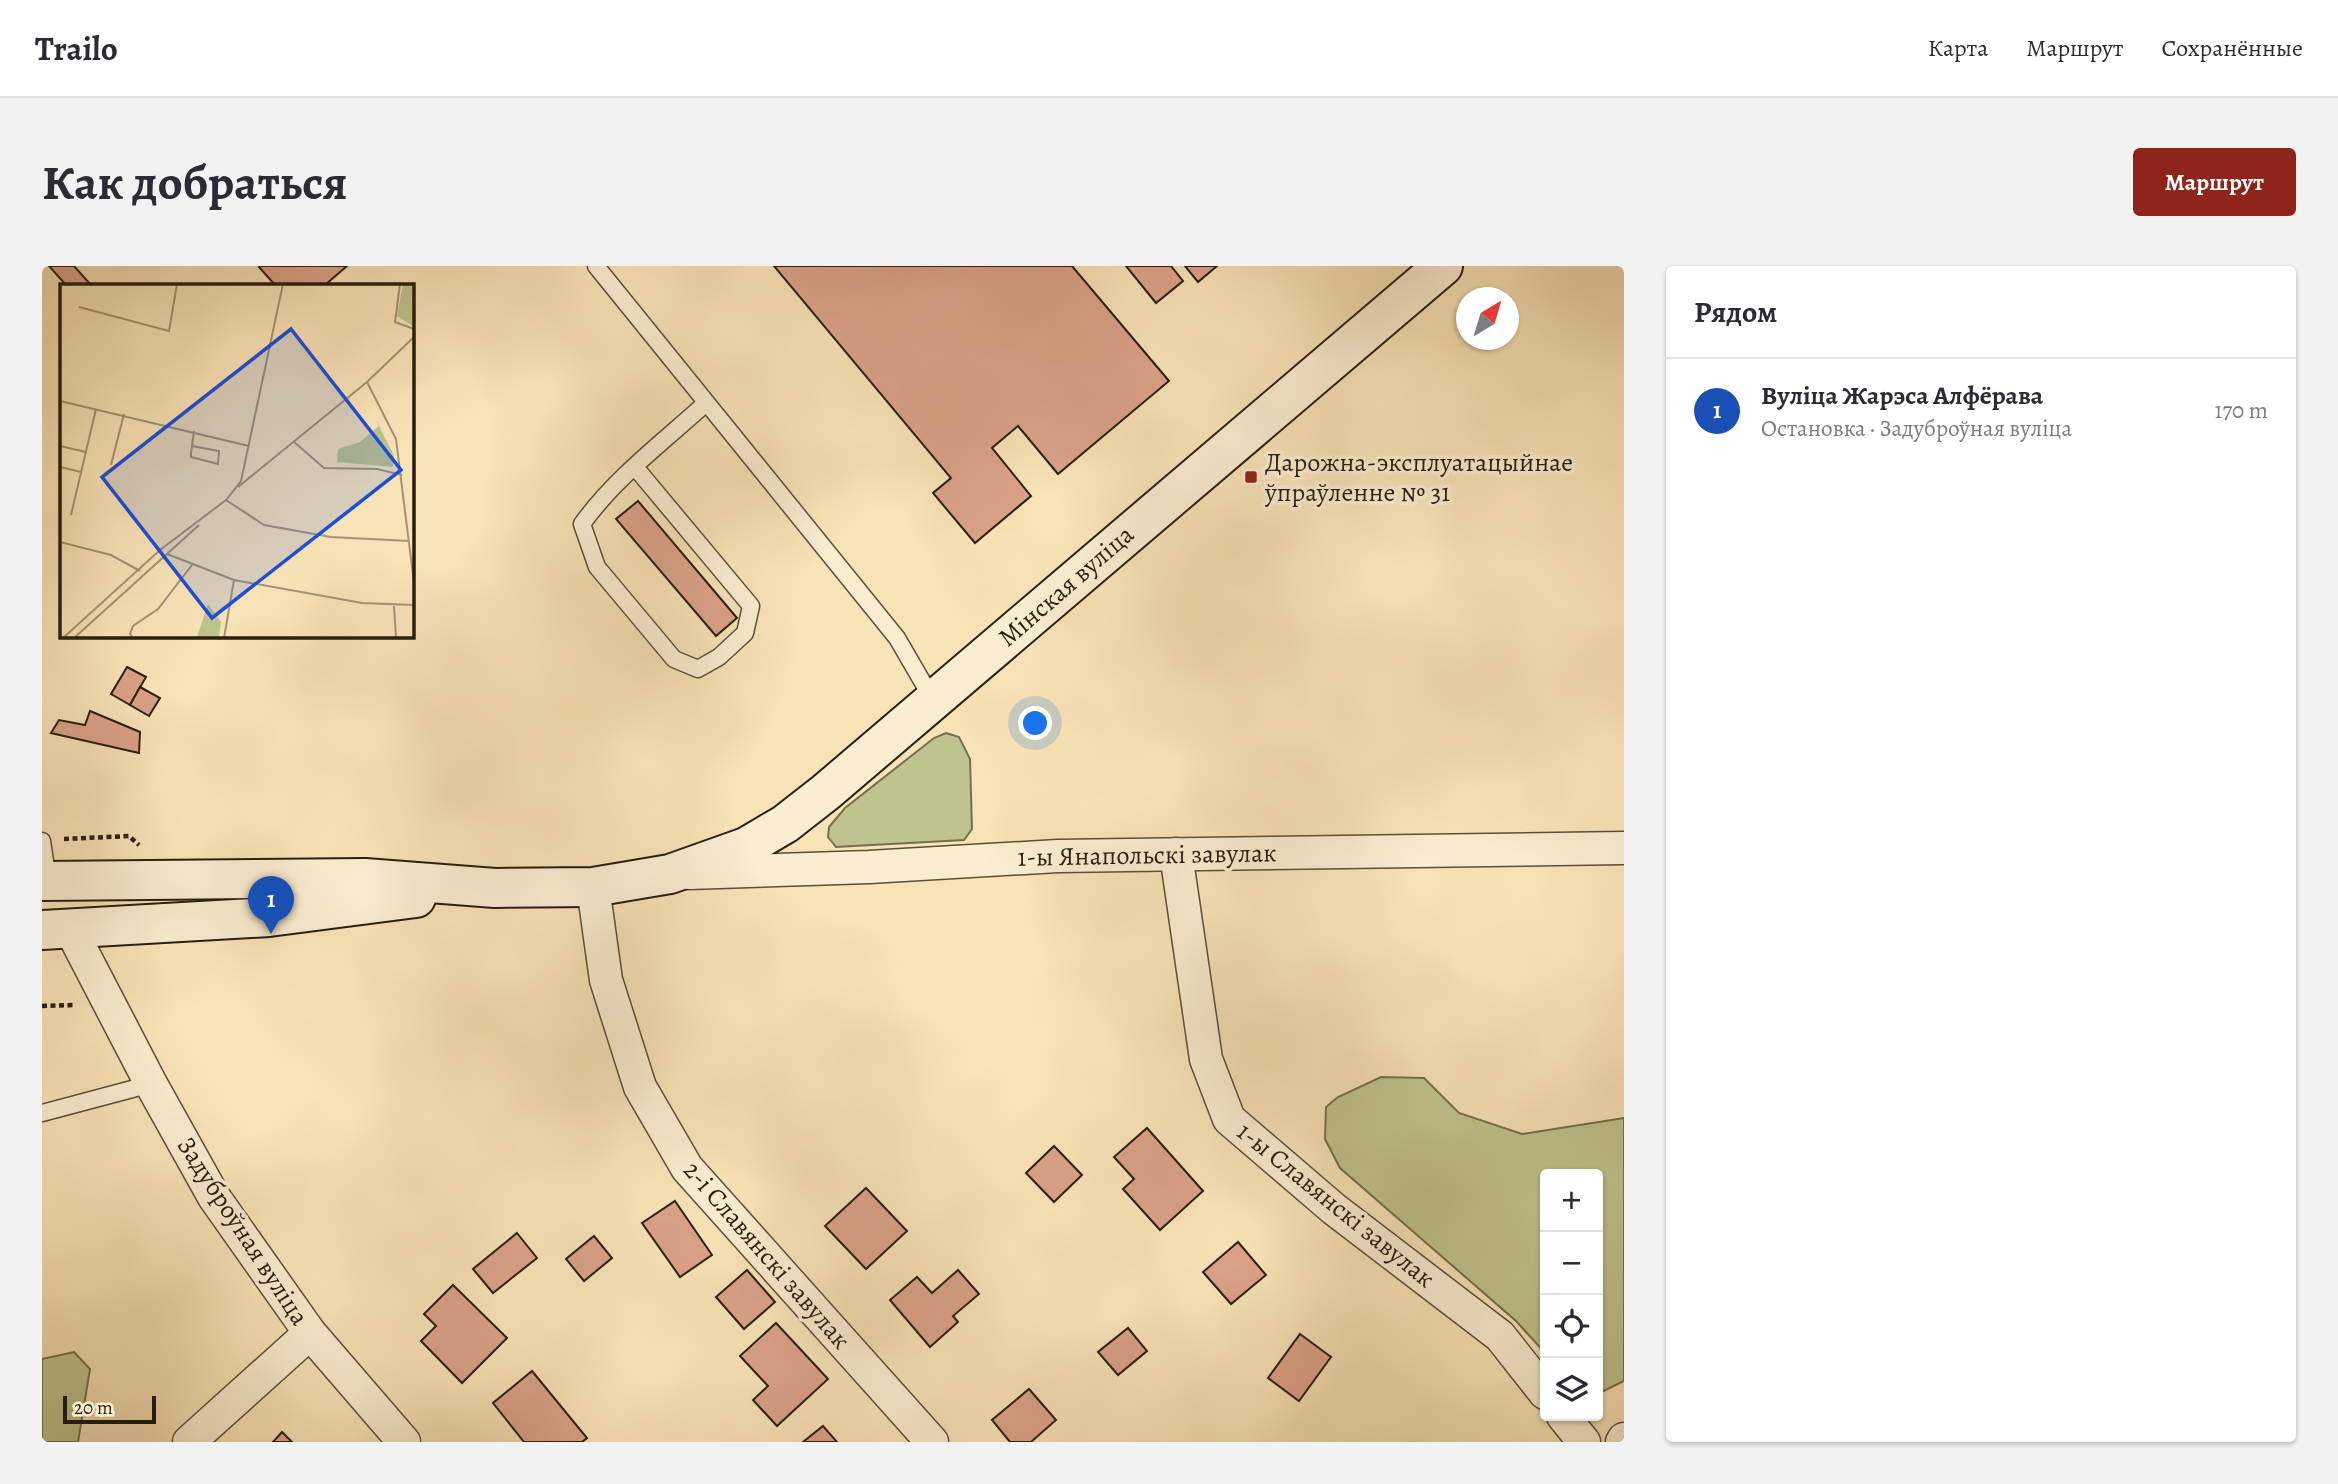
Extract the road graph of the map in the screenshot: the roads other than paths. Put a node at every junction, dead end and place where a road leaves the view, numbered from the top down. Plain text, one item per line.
1 (596, 266) edge
2 (1443, 266) edge
3 (706, 404) junction
4 (635, 467) junction
5 (933, 700) junction
6 (48, 840) edge
7 (1624, 848) edge
8 (1176, 854) junction
9 (670, 874) junction
10 (45, 881) edge
11 (593, 887) junction
12 (495, 888) junction
13 (56, 929) edge
14 (151, 1084) junction
15 (42, 1113) edge
16 (310, 1334) junction
17 (1540, 1388) edge
18 (1567, 1421) edge
19 (189, 1442) edge
20 (404, 1442) edge
21 (932, 1442) edge
22 (1584, 1442) edge

1 - 3 lane
2 - 5 main road, Мінская вуліца
3 - 4 lane
3 - 5 lane
4 - 4 lane
5 - 9 main road, Мінская вуліца
6 - 10 lane
7 - 8 street, 1-ы Янапольскі завулак
8 - 9 street, 1-ы Янапольскі завулак
8 - 17 street, 1-ы Славянскі завулак
9 - 11 main road, Мінская вуліца
10 - 12 main road
10 - 13 main road
11 - 12 main road, Мінская вуліца
11 - 21 street, 2-і Славянскі завулак
12 - 13 main road
13 - 14 street, Задуброўная вуліца
14 - 15 lane
14 - 16 street, Задуброўная вуліца
16 - 19 street
16 - 20 street, Задуброўная вуліца
18 - 22 street

